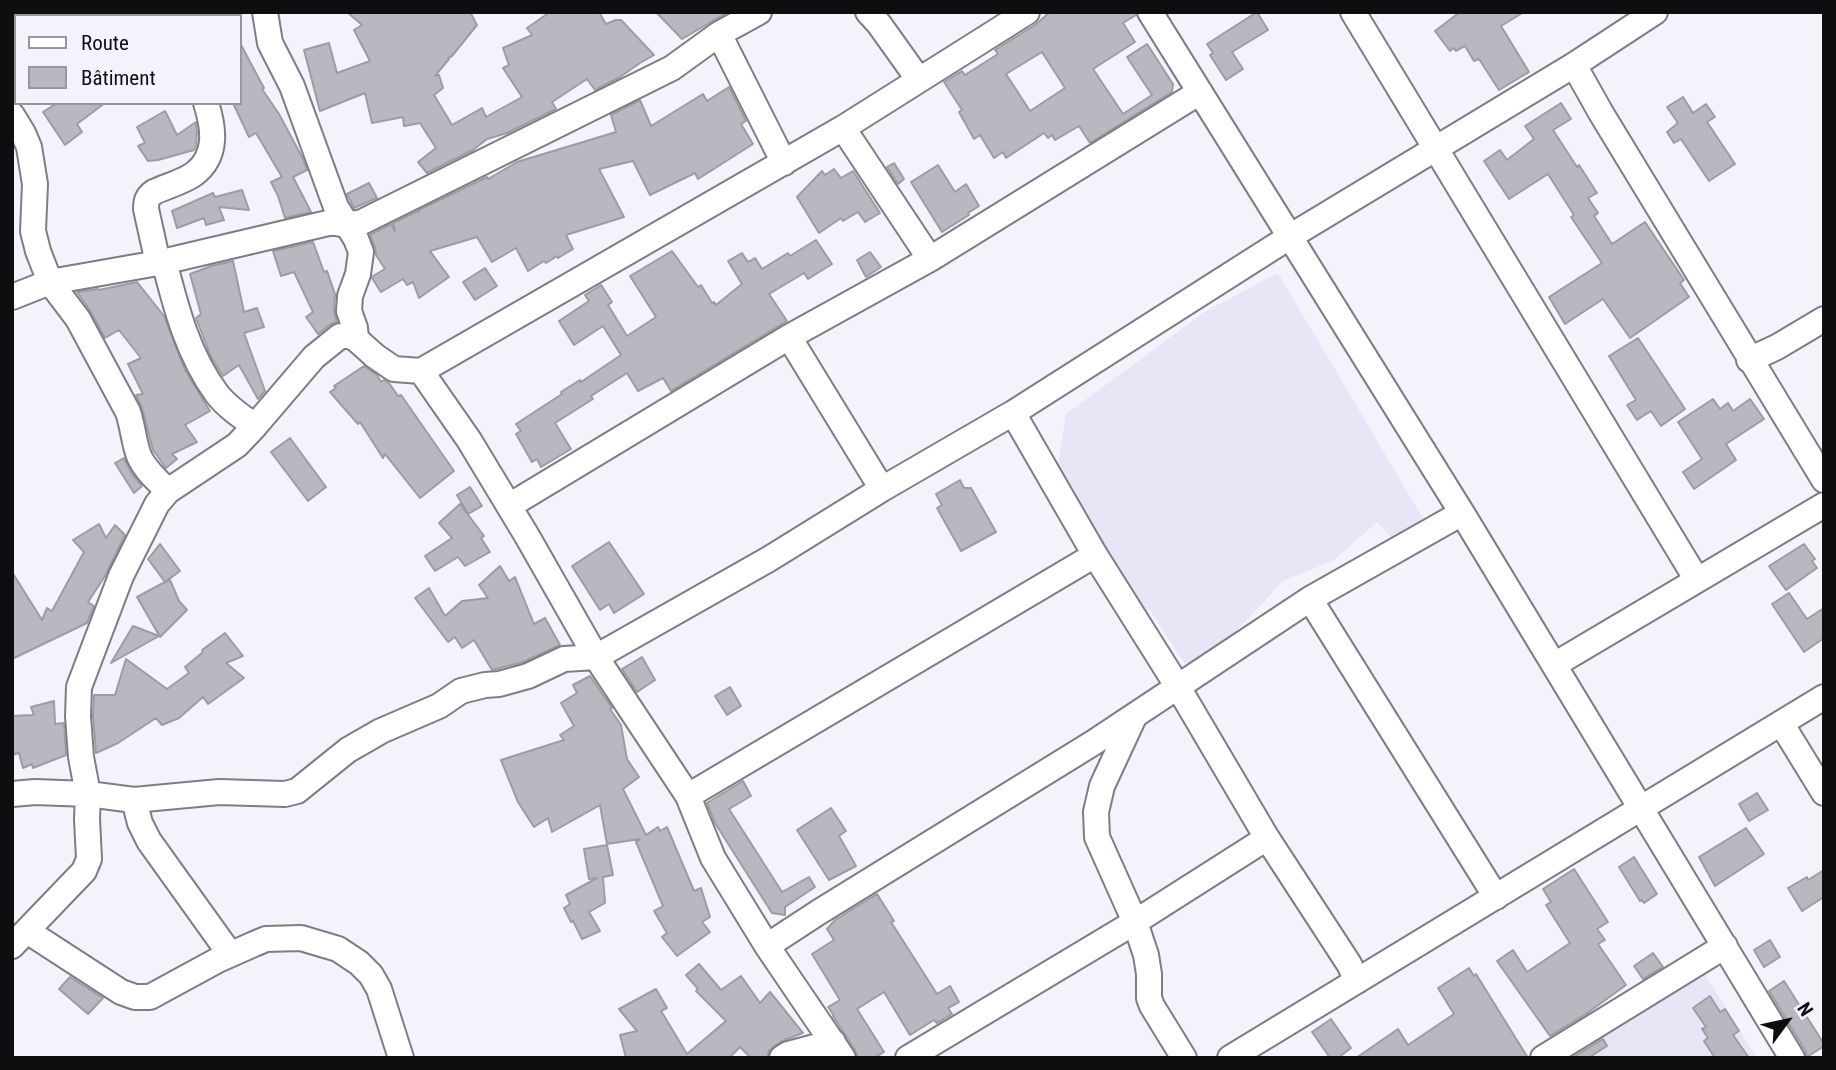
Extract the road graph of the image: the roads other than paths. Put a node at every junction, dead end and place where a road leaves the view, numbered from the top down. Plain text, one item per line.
1 (265, 12) edge
2 (759, 12) edge
3 (868, 12) edge
4 (1027, 12) edge
5 (1150, 12) edge
6 (1353, 12) edge
7 (1656, 12) edge
8 (719, 34) junction
9 (1574, 65) junction
10 (919, 80) junction
11 (1200, 92) junction
12 (207, 105) edge
13 (12, 115) edge
14 (843, 128) junction
15 (1436, 150) junction
16 (20, 151) edge
17 (784, 163) junction
18 (346, 225) junction
19 (1291, 236) junction
20 (930, 258) junction
21 (161, 262) junction
22 (50, 282) junction
23 (12, 297) edge
24 (1824, 319) edge
25 (789, 337) junction
26 (356, 339) junction
27 (1749, 360) junction
28 (421, 371) junction
29 (1013, 412) junction
30 (255, 426) junction
31 (1824, 480) edge
32 (882, 489) junction
33 (168, 491) junction
34 (1824, 505) edge
35 (509, 506) junction
36 (1462, 513) junction
37 (1095, 555) junction
38 (1697, 580) junction
39 (1310, 599) junction
40 (596, 657) junction
41 (1554, 665) junction
42 (1178, 687) junction
43 (1824, 697) edge
44 (1134, 716) junction
45 (1781, 723) junction
46 (1824, 793) edge
47 (12, 794) edge
48 (88, 794) junction
49 (688, 796) junction
50 (134, 800) junction
51 (1642, 808) junction
52 (1267, 838) junction
53 (1496, 897) junction
54 (1135, 922) junction
55 (20, 938) edge
56 (767, 946) junction
57 (1725, 946) junction
58 (230, 954) junction
59 (1357, 981) junction
60 (838, 1050) edge
61 (401, 1058) edge
62 (782, 1058) edge
63 (908, 1058) edge
64 (1184, 1058) edge
65 (1230, 1058) edge
66 (1543, 1058) edge
67 (1792, 1058) edge

1 - 18 street
2 - 8 street
3 - 10 street
4 - 10 street
5 - 11 street
6 - 15 street
7 - 9 street
8 - 17 street
8 - 18 street
9 - 15 street
9 - 27 street
10 - 14 street
11 - 19 street
11 - 20 street
12 - 21 street
13 - 16 street
14 - 17 street
14 - 20 street
15 - 19 street
15 - 38 street
16 - 22 street
17 - 28 street
18 - 21 street
18 - 26 street
19 - 29 street
19 - 36 street
20 - 25 street
21 - 22 street
21 - 30 street
22 - 23 street
22 - 33 street
24 - 27 street
25 - 32 street
25 - 35 street
26 - 28 street
26 - 30 street
27 - 31 street
28 - 35 street
29 - 32 street
29 - 37 street
30 - 33 street
32 - 40 street
33 - 48 street
34 - 38 street
35 - 40 street
36 - 39 street
36 - 41 street
37 - 42 street
37 - 49 street
38 - 41 street
39 - 42 street
39 - 53 street
40 - 49 street
40 - 50 street
41 - 51 street
42 - 44 street
42 - 52 street
43 - 45 street
44 - 54 street
44 - 56 street
45 - 46 street
45 - 51 street
47 - 48 street
48 - 50 street
48 - 55 street
49 - 56 street
50 - 58 street
51 - 53 street
51 - 57 street
52 - 54 street
52 - 59 street
53 - 59 street
54 - 63 street
54 - 64 street
55 - 58 street
56 - 60 street
57 - 66 street
57 - 67 street
58 - 61 street
59 - 65 street
60 - 62 street

